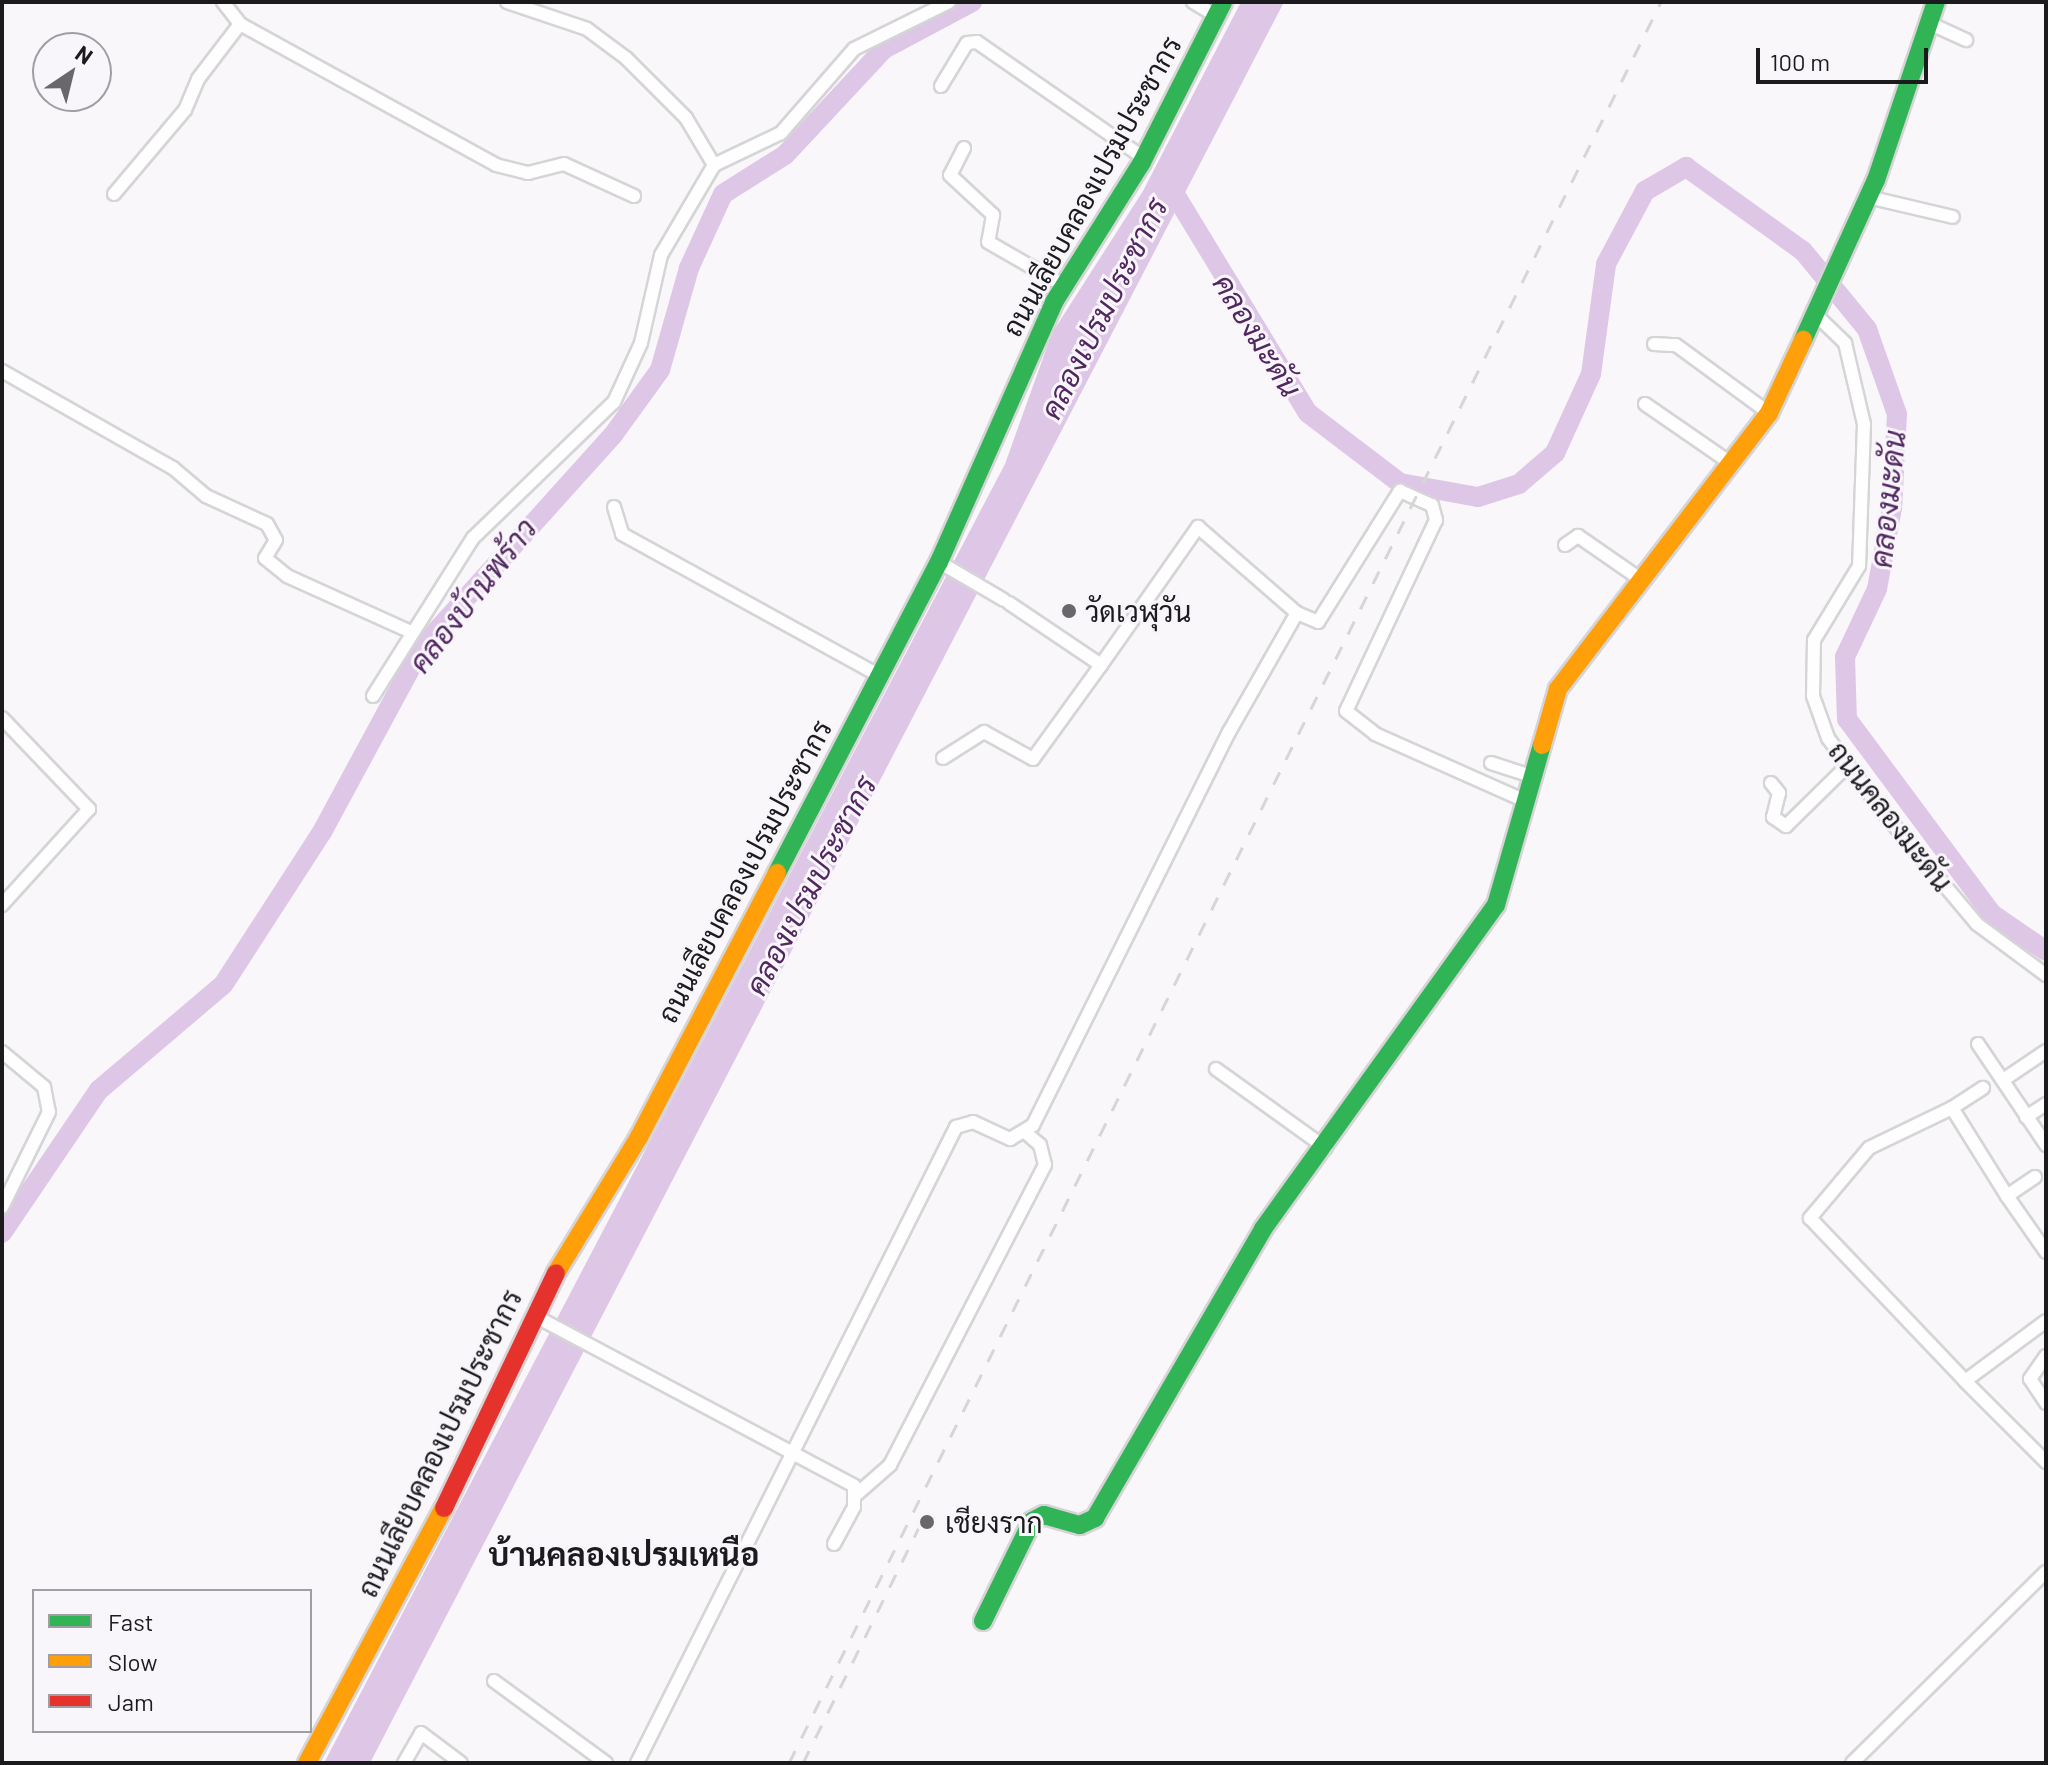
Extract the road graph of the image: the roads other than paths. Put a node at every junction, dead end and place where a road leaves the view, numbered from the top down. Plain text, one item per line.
1 (223, 2) edge
2 (507, 2) edge
3 (949, 2) edge
4 (1193, 2) edge
5 (1936, 2) edge
6 (1220, 9) edge
7 (1929, 23) junction
8 (240, 24) junction
9 (1966, 40) dead end
10 (941, 86) dead end
11 (964, 148) dead end
12 (1144, 158) junction
13 (714, 165) junction
14 (114, 194) dead end
15 (634, 196) dead end
16 (1868, 197) junction
17 (1953, 217) dead end
18 (1063, 285) junction
19 (1814, 308) junction
20 (1654, 344) dead end
21 (2, 371) edge
22 (1645, 404) dead end
23 (1769, 413) junction
24 (1732, 464) junction
25 (614, 507) dead end
26 (1565, 545) dead end
27 (944, 565) junction
28 (1640, 579) junction
29 (1297, 613) junction
30 (409, 631) junction
31 (1101, 665) junction
32 (880, 676) junction
33 (373, 696) dead end
34 (2, 718) edge
35 (943, 758) dead end
36 (1491, 763) dead end
37 (1847, 766) junction
38 (1534, 777) junction
39 (1771, 783) dead end
40 (1528, 802) junction
41 (2, 905) edge
42 (2046, 975) edge
43 (1978, 1044) dead end
44 (2046, 1051) edge
45 (2, 1052) edge
46 (1216, 1069) dead end
47 (2003, 1080) junction
48 (1983, 1088) dead end
49 (2046, 1104) edge
50 (1952, 1108) junction
51 (2026, 1117) junction
52 (1026, 1133) junction
53 (2046, 1145) edge
54 (1326, 1148) junction
55 (2035, 1177) dead end
56 (2007, 1196) junction
57 (2, 1207) edge
58 (2046, 1252) edge
59 (539, 1319) junction
60 (2046, 1321) edge
61 (2046, 1356) edge
62 (1965, 1381) junction
63 (2045, 1399) edge
64 (793, 1455) junction
65 (2046, 1462) edge
66 (857, 1494) junction
67 (834, 1544) dead end
68 (2046, 1572) edge
69 (983, 1621) dead end
70 (494, 1681) dead end
71 (307, 1763) edge
72 (404, 1763) edge
73 (461, 1763) edge
74 (606, 1763) edge
75 (637, 1763) edge
76 (1852, 1763) edge

1 - 8 street
2 - 13 street
3 - 13 street
4 - 6 street
5 - 7 street
6 - 12 street, ถนนเลียบคลองเปรมประชากร
7 - 9 street
7 - 16 street
8 - 14 street
8 - 15 street
10 - 12 street
11 - 18 street
12 - 18 street, ถนนเลียบคลองเปรมประชากร
13 - 30 street
16 - 17 street
16 - 19 street
18 - 27 street, ถนนเลียบคลองเปรมประชากร
19 - 23 street
19 - 37 street, ถนนคลองมะดัน
20 - 23 street
21 - 30 street
22 - 24 street
23 - 24 street
24 - 28 street
25 - 32 street
26 - 28 street
27 - 31 street
27 - 32 street, ถนนเลียบคลองเปรมประชากร
28 - 38 street
29 - 31 street
29 - 40 street
29 - 52 street
30 - 33 street
31 - 35 street
32 - 59 street, ถนนเลียบคลองเปรมประชากร
34 - 41 street
36 - 38 street
37 - 39 street
37 - 42 street, ถนนคลองมะดัน
38 - 40 street
40 - 54 street
43 - 47 street
44 - 47 street
45 - 57 street
46 - 54 street
47 - 51 street
48 - 50 street
49 - 51 street
50 - 56 street
50 - 62 street
51 - 53 street
52 - 64 street
52 - 66 street
54 - 69 street
55 - 56 street
56 - 58 street
59 - 64 street
59 - 71 street, ถนนเลียบคลองเปรมประชากร
60 - 62 street
61 - 63 street
62 - 65 street
64 - 66 street
64 - 75 street
66 - 67 street
68 - 76 street
70 - 74 street
72 - 73 street

